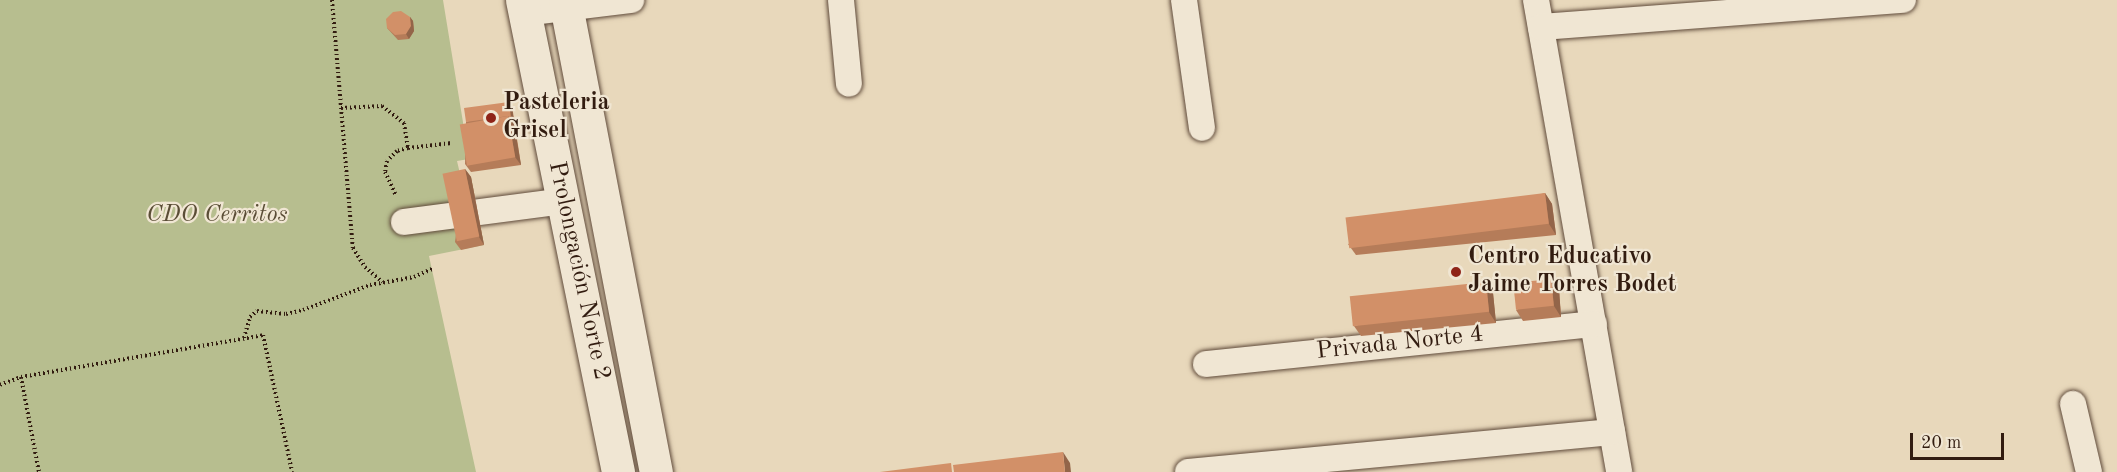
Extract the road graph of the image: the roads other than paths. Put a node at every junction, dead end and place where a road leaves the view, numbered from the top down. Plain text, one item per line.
1 (631, 0) edge
2 (841, 0) edge
3 (1184, 0) edge
4 (1536, 0) edge
5 (1903, 0) edge
6 (565, 4) edge
7 (523, 7) edge
8 (1541, 27) junction
9 (849, 84) dead end
10 (1203, 128) dead end
11 (564, 201) junction
12 (404, 222) road end
13 (1594, 324) junction
14 (1206, 364) dead end
15 (2073, 404) dead end
16 (1612, 432) junction
17 (618, 472) edge
18 (657, 472) edge
19 (1188, 472) edge
20 (1619, 472) edge
21 (2089, 472) edge

1 - 6 street
2 - 9 street
3 - 10 street
4 - 8 street
5 - 8 street
6 - 7 street
6 - 18 main road, Prolongación Norte 2
7 - 11 main road, Prolongación Norte 2
8 - 13 street
11 - 12 street
11 - 17 main road, Prolongación Norte 2
13 - 14 street, Privada Norte 4
13 - 16 street
15 - 21 street
16 - 19 street
16 - 20 street

